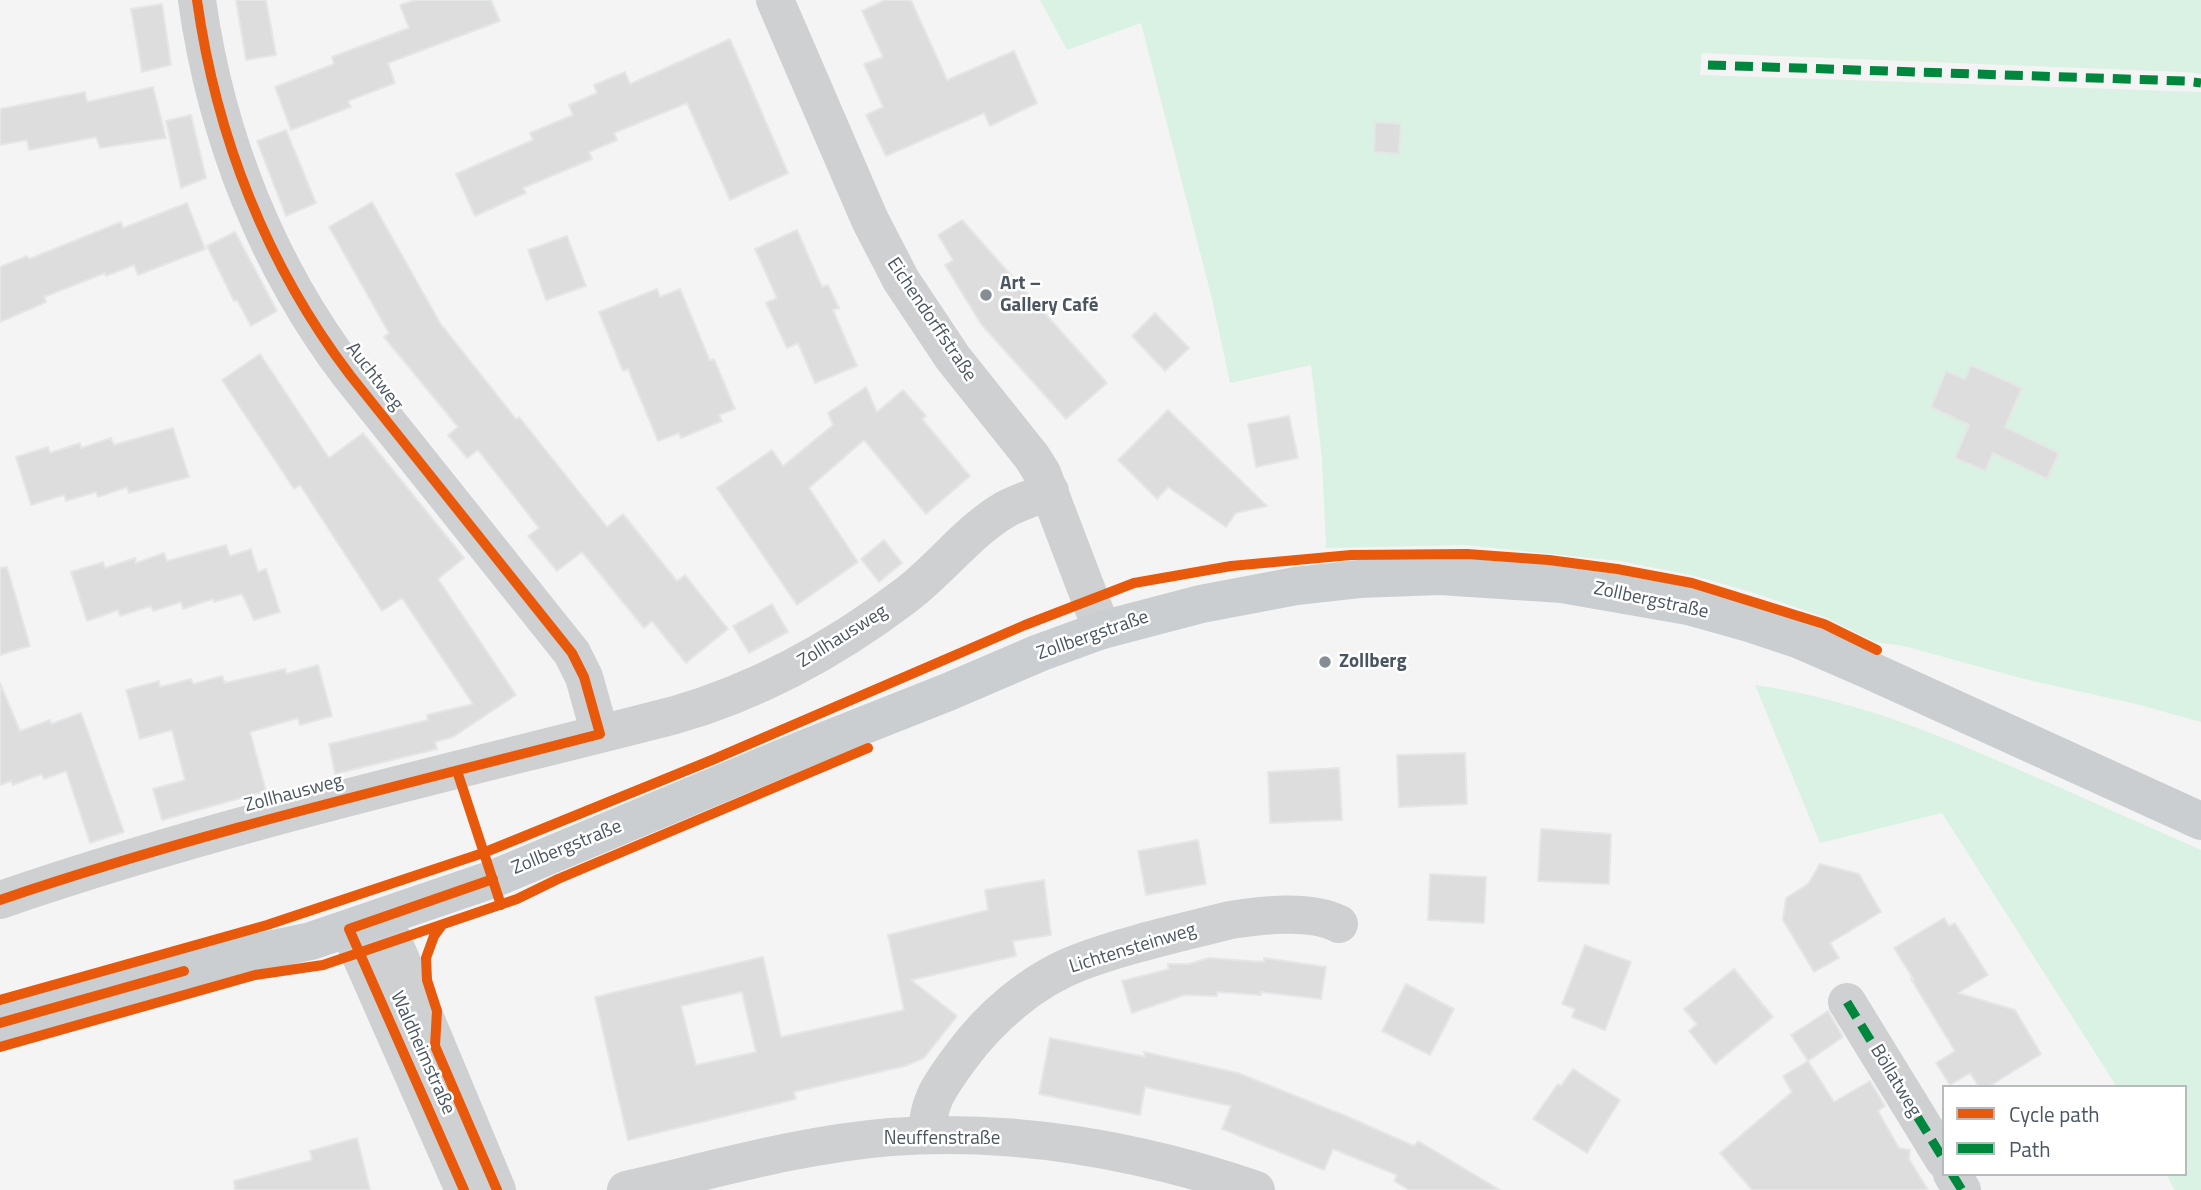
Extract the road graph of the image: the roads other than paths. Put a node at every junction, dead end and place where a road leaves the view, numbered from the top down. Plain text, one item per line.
1 (197, 0) edge
2 (775, 0) edge
3 (1050, 491) junction
4 (1102, 630) junction
5 (600, 734) junction
6 (2201, 821) edge
7 (0, 900) edge
8 (366, 923) junction
9 (1339, 924) dead end
10 (1847, 1002) dead end
11 (0, 1023) edge
12 (927, 1135) junction
13 (1942, 1157) edge
14 (464, 1190) edge
15 (496, 1190) edge
16 (626, 1190) edge
17 (1256, 1190) edge

1 - 5 street, Auchtweg
2 - 3 street, Eichendorffstraße
3 - 4 street, Eichendorffstraße
3 - 5 street, Zollhausweg
4 - 6 main road, Zollbergstraße
4 - 8 main road, Zollbergstraße
5 - 7 street, Zollhausweg
8 - 11 main road, Zollbergstraße
8 - 14 street, Waldheimstraße
8 - 15 street, Waldheimstraße
9 - 12 street, Lichtensteinweg
10 - 13 street, Böllatweg
12 - 16 street, Neuffenstraße
12 - 17 street, Neuffenstraße

